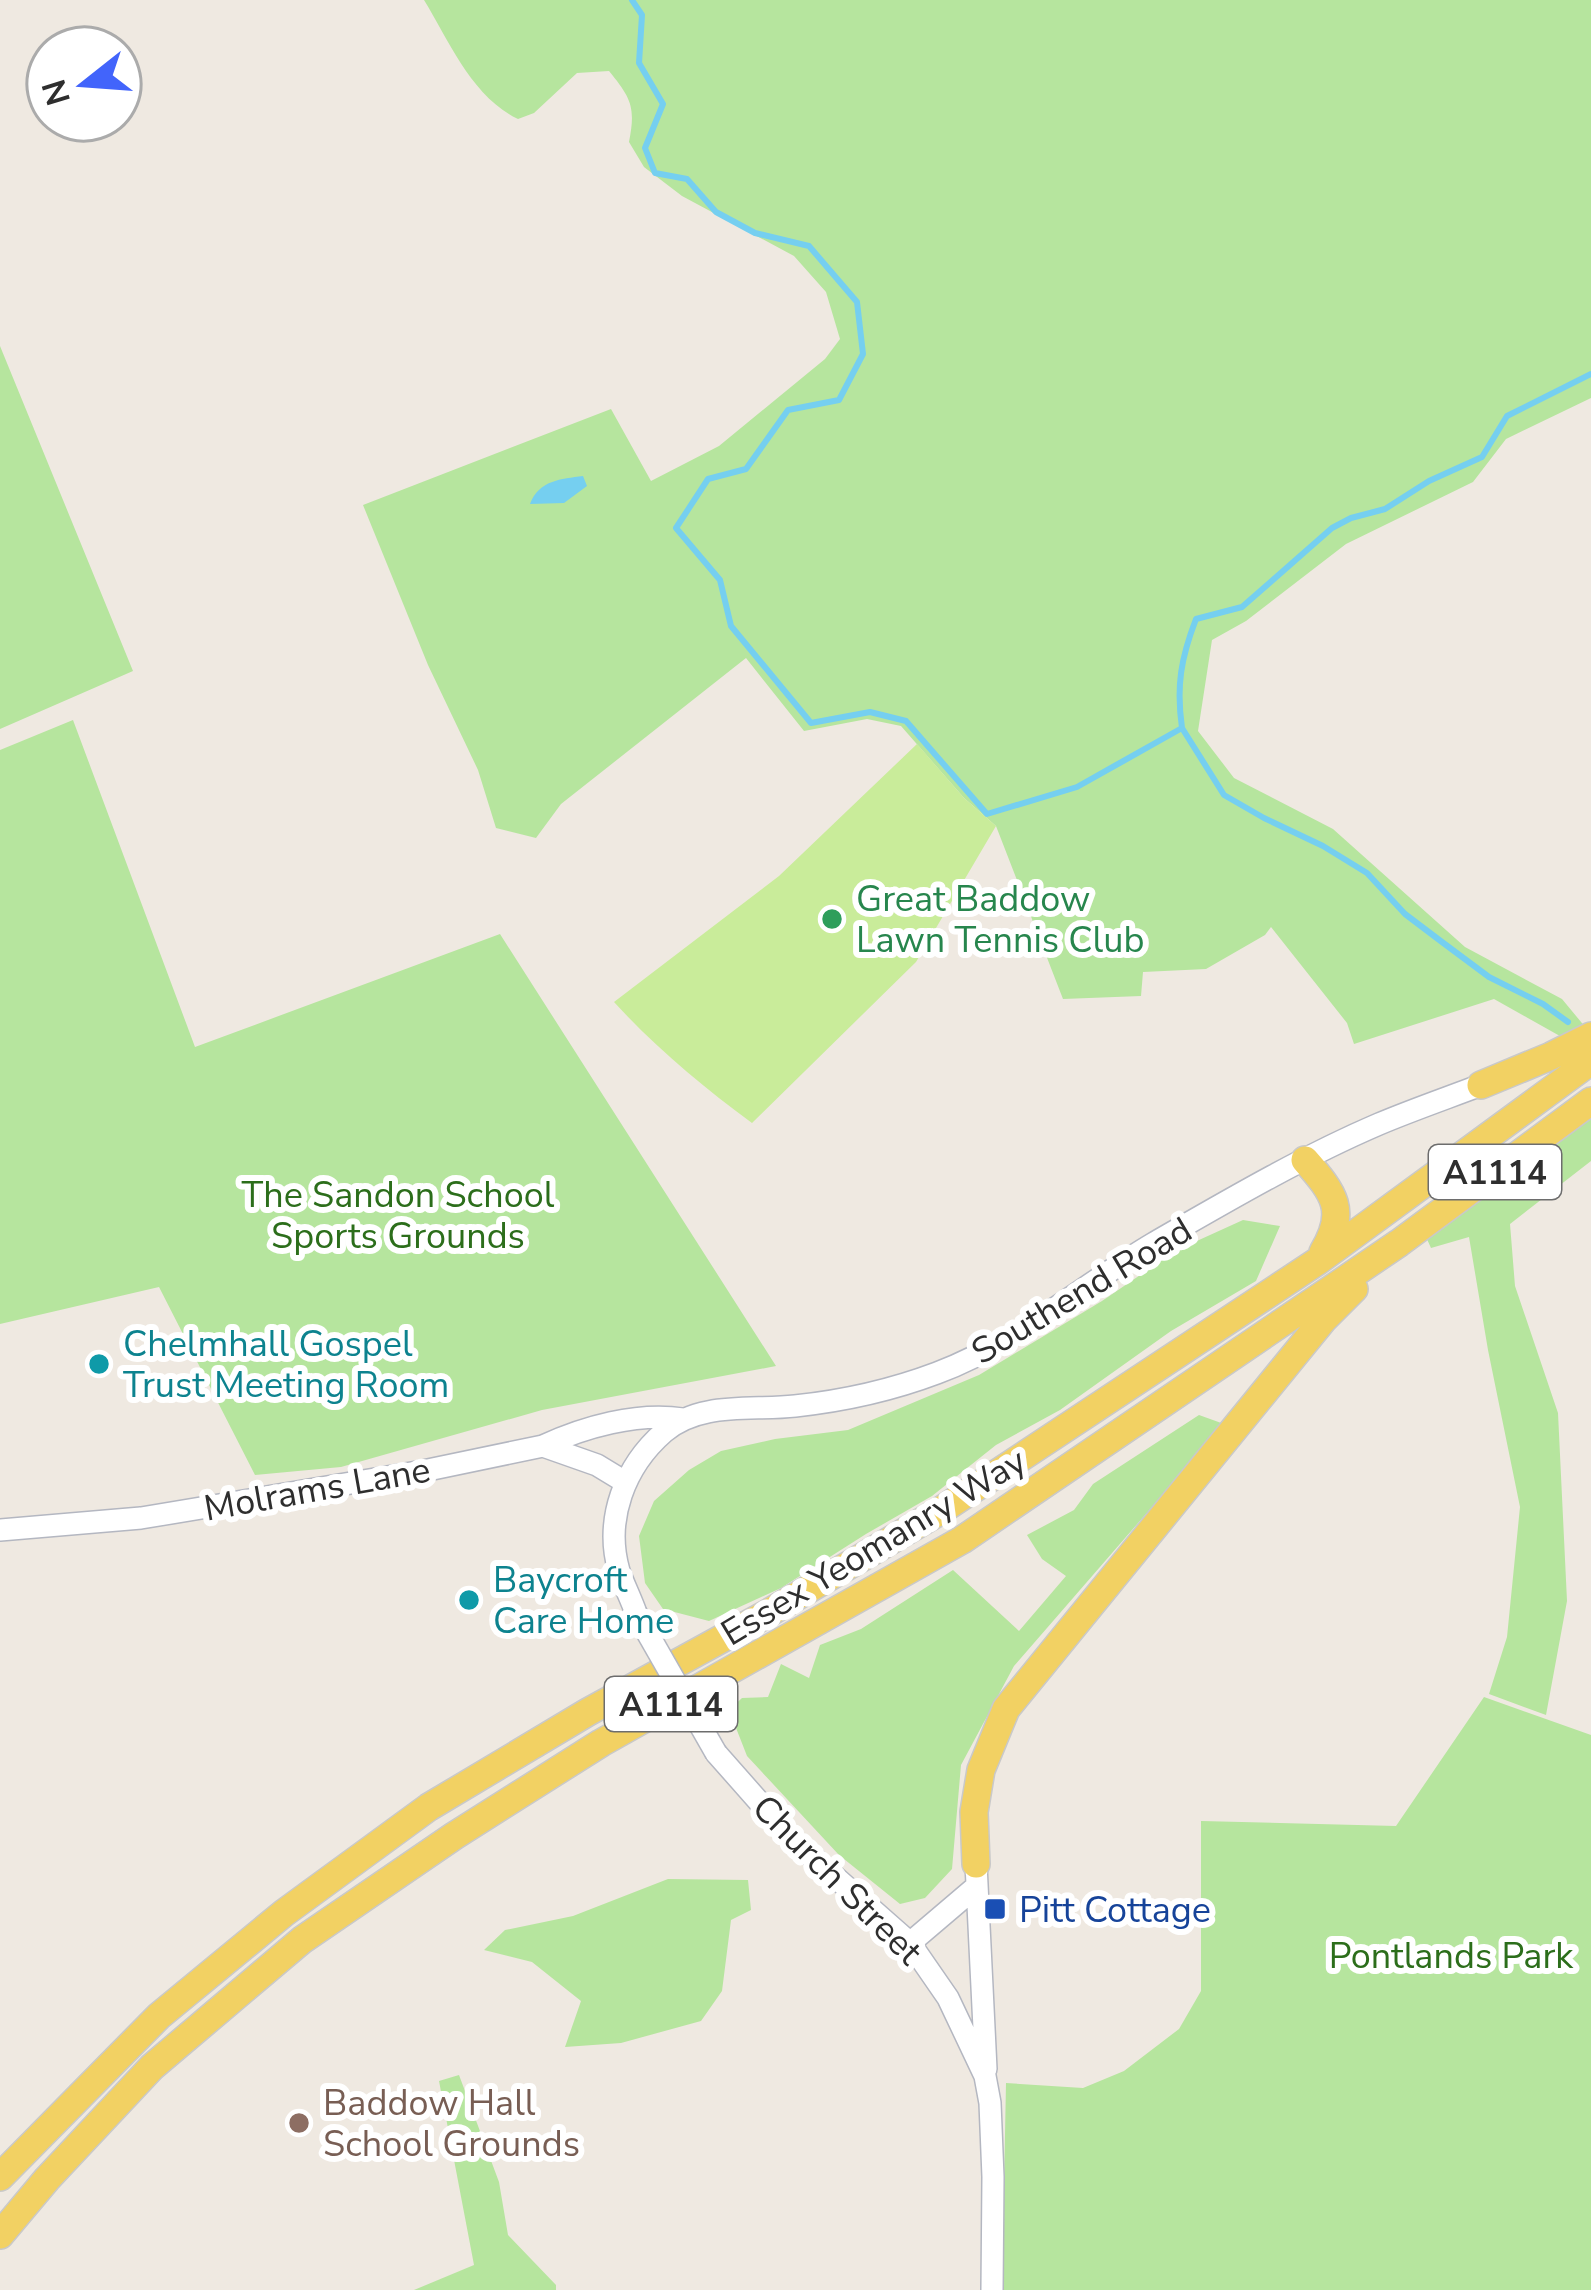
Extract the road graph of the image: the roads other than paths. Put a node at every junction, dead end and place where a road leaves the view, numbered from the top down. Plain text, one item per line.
1 (1591, 1036) edge
2 (1591, 1061) edge
3 (1481, 1085) joint
4 (1591, 1101) edge
5 (1305, 1160) junction
6 (1399, 1243) junction
7 (1318, 1261) junction
8 (683, 1419) junction
9 (543, 1447) junction
10 (625, 1482) junction
11 (0, 1530) edge
12 (976, 1875) junction
13 (910, 1943) junction
14 (986, 2076) junction
15 (0, 2177) edge
16 (0, 2235) edge
17 (992, 2290) edge

1 - 3 main road
2 - 7 main road, Essex Yeomanry Way / A1114
3 - 5 street, Southend Road
4 - 6 main road, A1114
5 - 7 main road
5 - 8 street, Southend Road
6 - 12 main road
6 - 16 main road, Essex Yeomanry Way / A1114
7 - 15 main road, Essex Yeomanry Way / A1114
8 - 9 street, Southend Road
8 - 10 street
9 - 10 street
9 - 11 street, Molrams Lane
10 - 13 street, Church Street, bridge
12 - 13 street
12 - 14 street
13 - 14 street, Church Street
14 - 17 street, Church Street

